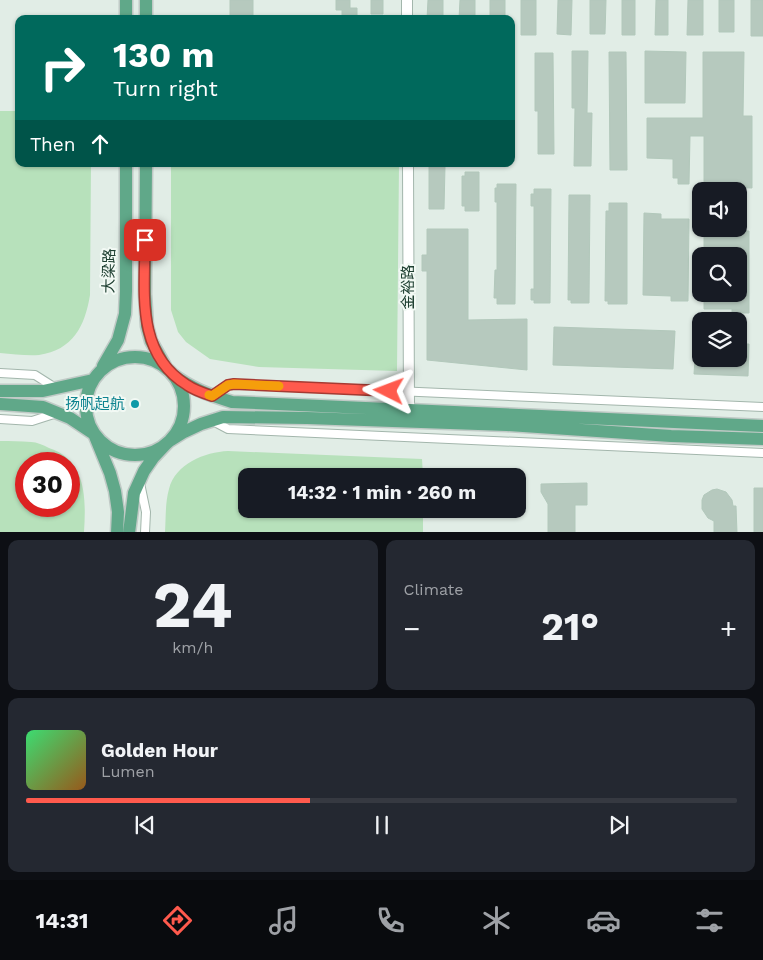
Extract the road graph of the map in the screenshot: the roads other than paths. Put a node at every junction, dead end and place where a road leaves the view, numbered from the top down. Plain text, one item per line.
1 (126, 0) edge
2 (146, 0) edge
3 (407, 0) edge
4 (126, 15) edge
5 (146, 15) edge
6 (407, 15) edge
7 (126, 167) edge
8 (146, 167) edge
9 (408, 167) edge
10 (169, 371) junction
11 (0, 373) edge
12 (96, 376) junction
13 (57, 389) junction
14 (0, 391) edge
15 (409, 392) junction
16 (212, 396) junction
17 (0, 404) edge
18 (763, 407) edge
19 (409, 409) junction
20 (58, 412) junction
21 (0, 420) edge
22 (211, 420) junction
23 (763, 426) edge
24 (94, 434) junction
25 (763, 439) edge
26 (168, 442) junction
27 (763, 453) edge
28 (139, 482) junction
29 (117, 532) edge
30 (129, 532) edge
31 (144, 532) edge

1 - 4 main road
2 - 5 main road
3 - 6 street
7 - 12 main road, 大梁路
8 - 10 main road
9 - 15 street, 金裕路
10 - 12 main road
10 - 16 main road
10 - 26 main road
11 - 13 street
12 - 13 main road
12 - 24 main road
13 - 14 main road
15 - 16 street
15 - 18 street
15 - 19 street, 金裕路
16 - 19 main road
17 - 20 main road
19 - 23 main road
20 - 21 street
20 - 24 main road
22 - 25 main road
22 - 26 main road
22 - 27 street
24 - 26 main road
24 - 29 main road
26 - 28 main road
28 - 30 main road
28 - 31 street

